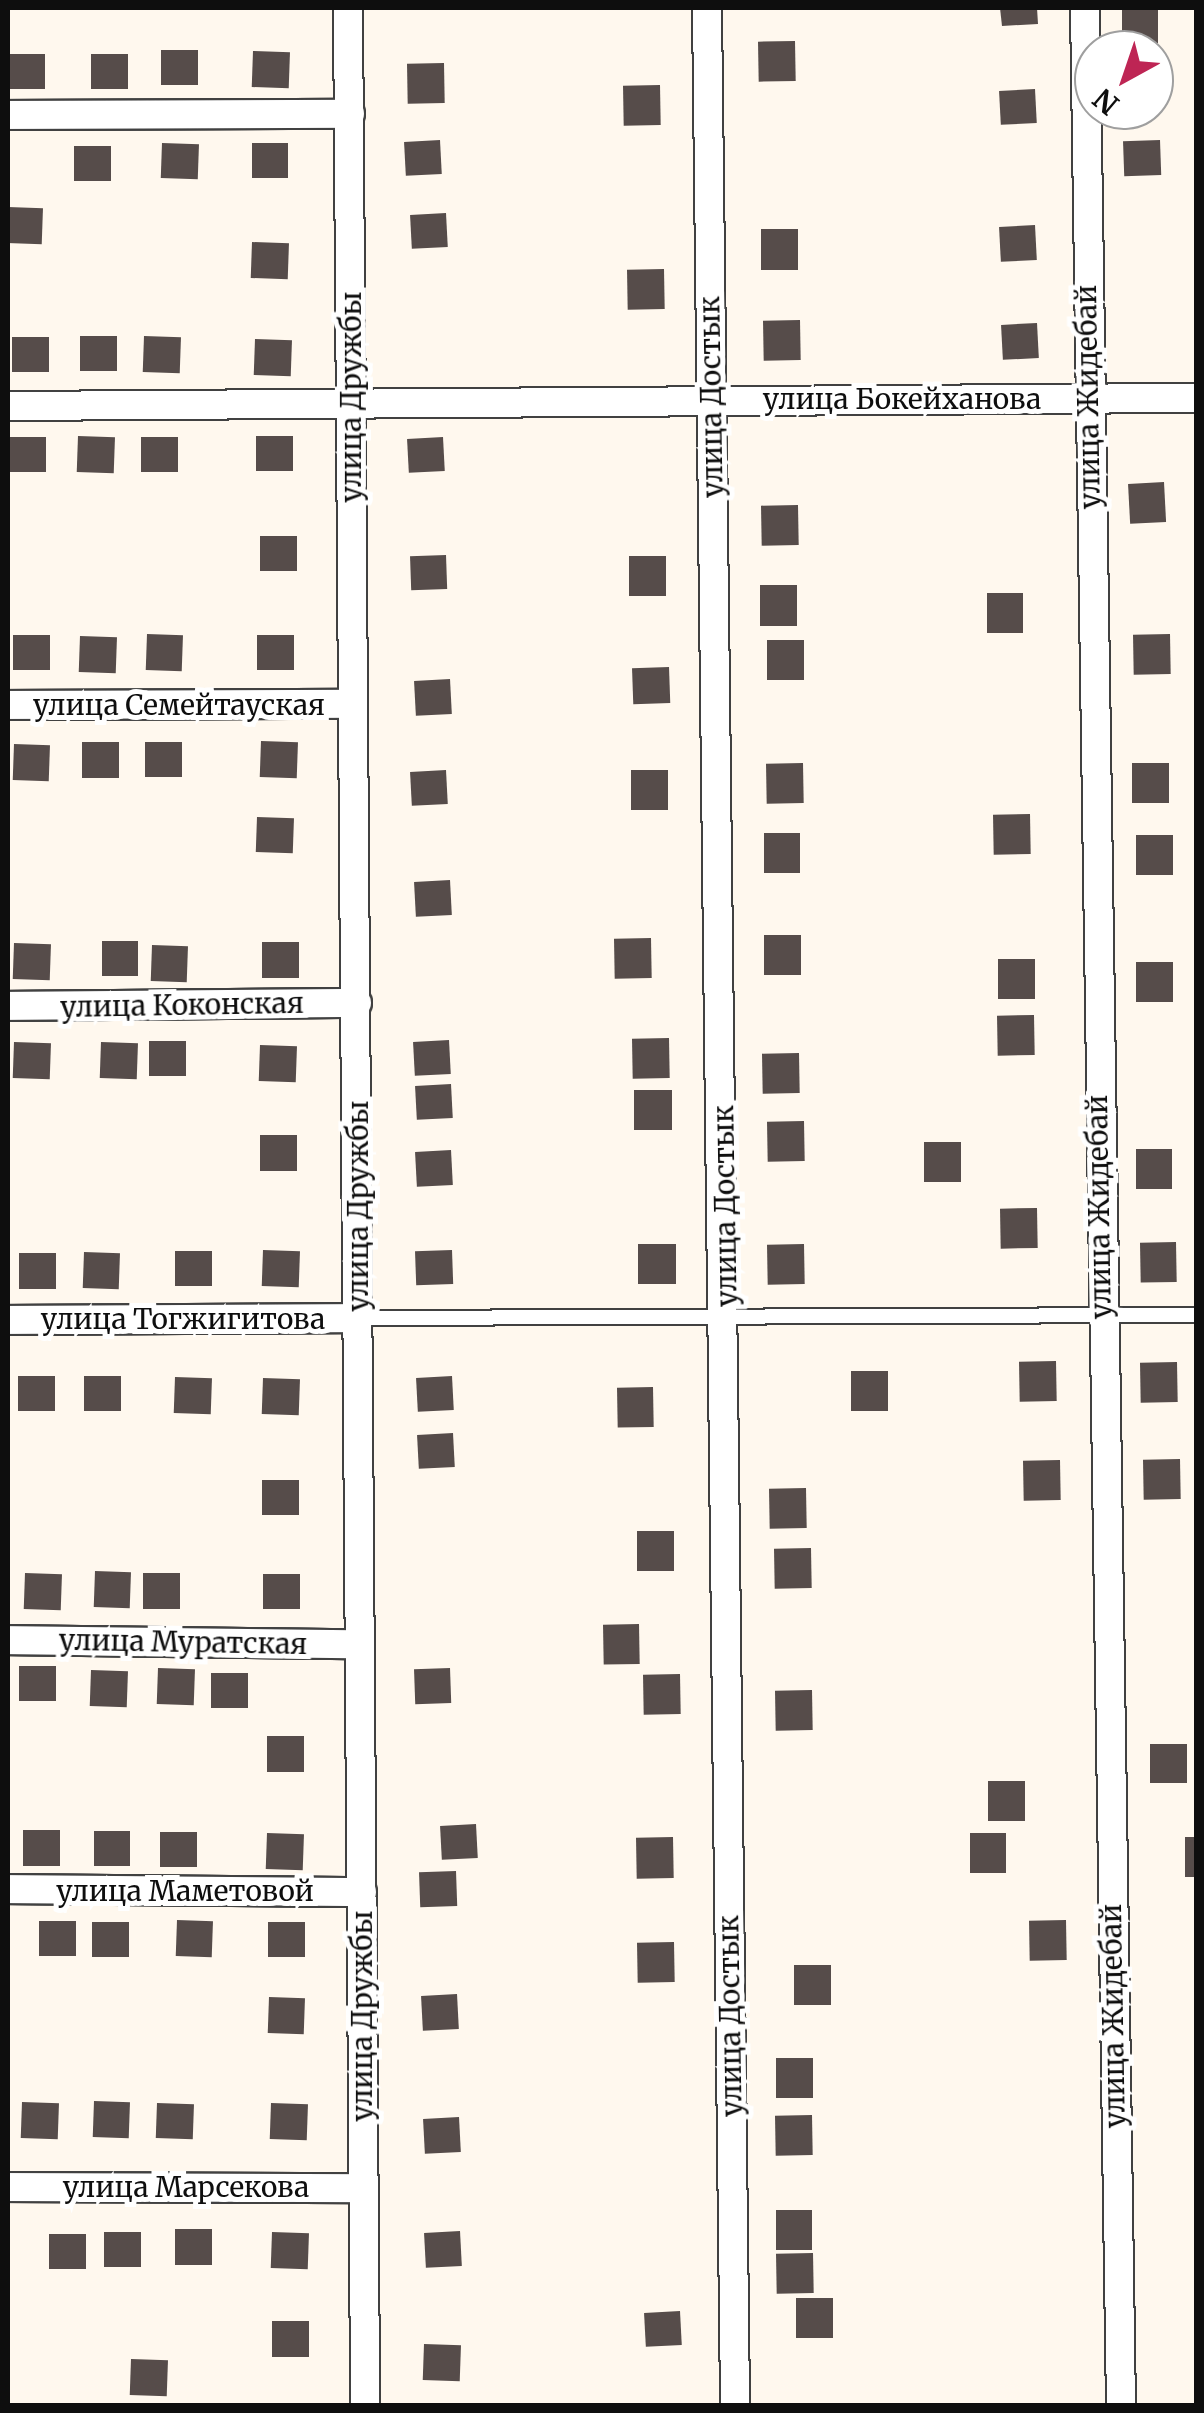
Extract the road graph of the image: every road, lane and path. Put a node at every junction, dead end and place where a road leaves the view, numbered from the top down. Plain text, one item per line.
1 (348, 8) edge
2 (707, 8) edge
3 (1085, 8) edge
4 (350, 114) junction
5 (8, 115) edge
6 (1196, 398) edge
7 (710, 399) junction
8 (1087, 400) junction
9 (351, 404) junction
10 (8, 406) edge
11 (351, 704) junction
12 (8, 706) edge
13 (357, 1003) junction
14 (8, 1006) edge
15 (1101, 1312) junction
16 (727, 1315) junction
17 (1196, 1315) edge
18 (359, 1318) junction
19 (8, 1320) edge
20 (8, 1640) edge
21 (359, 1644) junction
22 (8, 1890) edge
23 (362, 1892) junction
24 (8, 2187) edge
25 (364, 2188) junction
26 (365, 2406) edge
27 (735, 2406) edge
28 (1121, 2406) edge

1 - 4 street, улица Дружбы
2 - 7 street, улица Достык
3 - 8 street, улица Жидебай
4 - 5 street
4 - 9 street, улица Дружбы
6 - 8 street, улица Бокейханова
7 - 8 street, улица Бокейханова
7 - 9 street, улица Бокейханова
7 - 16 street, улица Достык
8 - 15 street, улица Жидебай
9 - 10 street, улица Бокейханова
9 - 11 street, улица Дружбы
11 - 12 street, улица Семейтауская
11 - 13 street, улица Дружбы
13 - 14 street, улица Коконская
13 - 18 street, улица Дружбы
15 - 16 lane
15 - 17 lane
15 - 28 street, улица Жидебай
16 - 18 lane
16 - 27 street, улица Достык
18 - 19 street, улица Тогжигитова
18 - 21 street, улица Дружбы
20 - 21 street, улица Муратская
21 - 23 street, улица Дружбы
22 - 23 street, улица Маметовой
23 - 25 street, улица Дружбы
24 - 25 street, улица Марсекова
25 - 26 street, улица Дружбы

